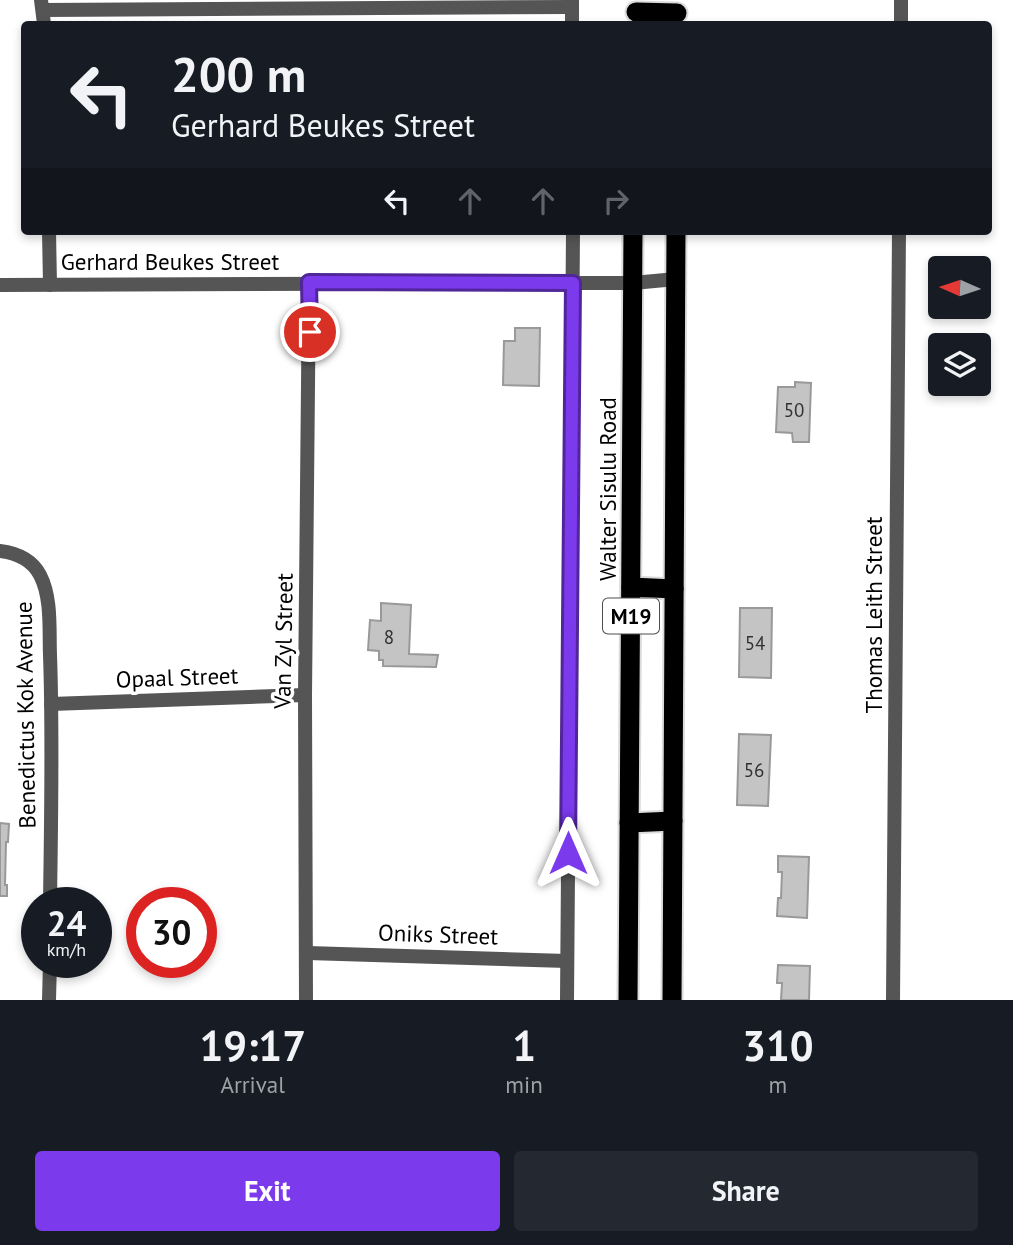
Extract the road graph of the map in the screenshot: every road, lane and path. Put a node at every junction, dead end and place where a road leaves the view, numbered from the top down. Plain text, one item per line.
1 (901, 0) edge
2 (572, 4) edge
3 (43, 11) edge
4 (636, 12) edge
5 (677, 13) edge
6 (901, 21) edge
7 (48, 235) edge
8 (573, 235) edge
9 (633, 235) edge
10 (676, 235) edge
11 (899, 235) edge
12 (676, 279) junction
13 (309, 282) junction
14 (573, 283) junction
15 (633, 283) junction
16 (0, 285) edge
17 (50, 285) junction
18 (0, 551) edge
19 (631, 587) junction
20 (674, 589) junction
21 (305, 695) junction
22 (51, 704) junction
23 (673, 821) junction
24 (629, 822) junction
25 (50, 887) edge
26 (308, 953) junction
27 (567, 961) junction
28 (50, 978) edge
29 (49, 1000) edge
30 (306, 1000) edge
31 (567, 1000) edge
32 (628, 1000) edge
33 (672, 1000) edge
34 (893, 1000) edge

1 - 6 street
2 - 3 street
4 - 5 highway
7 - 17 street
8 - 14 street
9 - 15 highway, Walter Sisulu Road / M19
10 - 12 highway, M19
11 - 34 street, Thomas Leith Street
12 - 15 street, Gerhard Beukes Street
12 - 20 highway, M19
13 - 14 street, Gerhard Beukes Street
13 - 17 street, Gerhard Beukes Street
13 - 21 street, Van Zyl Street
14 - 15 street, Gerhard Beukes Street
14 - 27 street
15 - 19 highway, Walter Sisulu Road / M19
16 - 17 street, Gerhard Beukes Street
18 - 22 street, Benedictus Kok Avenue
19 - 20 highway
19 - 24 highway, Walter Sisulu Road / M19
20 - 23 highway, M19
21 - 22 street, Opaal Street
21 - 26 street, Van Zyl Street
22 - 25 street, Benedictus Kok Avenue
23 - 24 highway
23 - 33 highway, M19
24 - 32 highway, Walter Sisulu Road / M19
26 - 27 street, Oniks Street
26 - 30 street, Van Zyl Street
27 - 31 street
28 - 29 street

